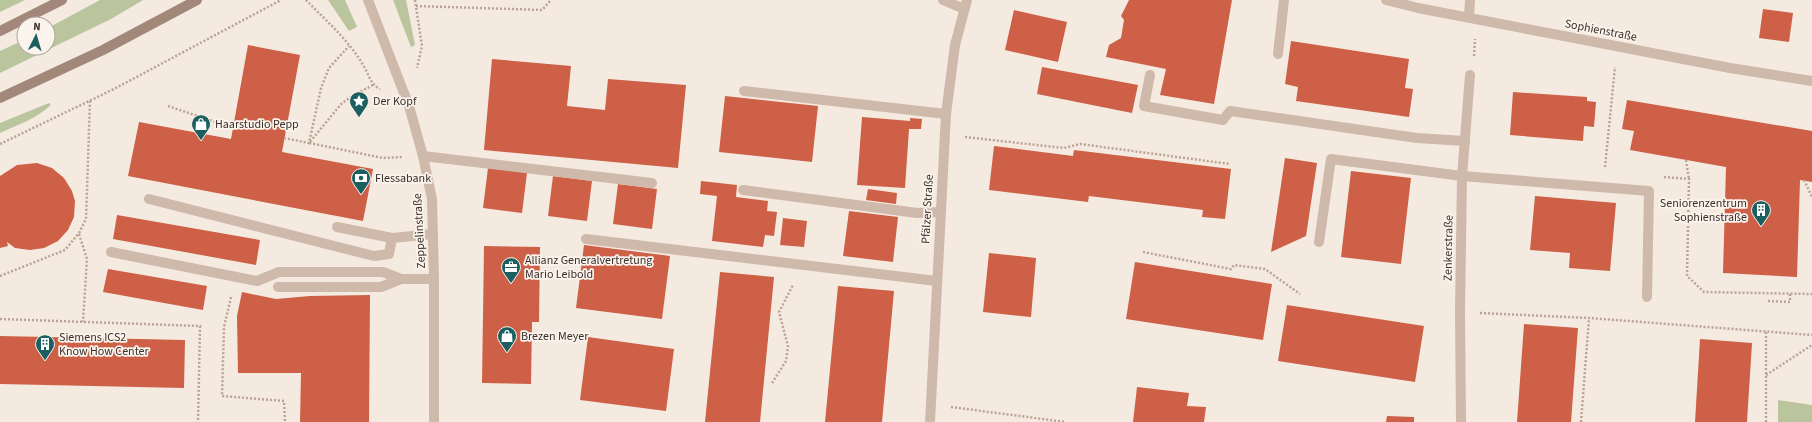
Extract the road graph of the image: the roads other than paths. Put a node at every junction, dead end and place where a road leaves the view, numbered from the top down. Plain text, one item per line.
1 (62, 0) edge
2 (197, 0) edge
3 (368, 0) edge
4 (943, 0) edge
5 (1284, 0) edge
6 (1386, 0) edge
7 (1470, 0) edge
8 (965, 4) edge
9 (1469, 17) junction
10 (0, 31) edge
11 (1278, 54) dead end
12 (1150, 75) dead end
13 (1470, 75) road end
14 (1812, 81) edge
15 (744, 91) dead end
16 (0, 98) edge
17 (946, 114) junction
18 (1465, 141) junction
19 (423, 156) junction
20 (1462, 176) junction
21 (652, 182) dead end
22 (743, 190) dead end
23 (149, 199) dead end
24 (940, 212) junction
25 (336, 227) dead end
26 (433, 234) junction
27 (392, 238) junction
28 (586, 239) dead end
29 (1319, 242) dead end
30 (111, 252) dead end
31 (401, 279) junction
32 (434, 279) junction
33 (937, 281) junction
34 (278, 287) dead end
35 (1647, 297) dead end
36 (434, 422) edge
37 (930, 422) edge
38 (1461, 422) edge

1 - 10 main road
2 - 16 main road
3 - 19 street, Zeppelinstraße
4 - 8 street
5 - 11 street
6 - 9 street, Sophienstraße
7 - 9 street
8 - 17 street, Pfälzer Straße
9 - 14 street, Sophienstraße
12 - 18 street
13 - 18 street, Zenkerstraße
15 - 17 street
17 - 24 street, Pfälzer Straße
18 - 20 street, Zenkerstraße
19 - 21 street
19 - 26 street, Zeppelinstraße
20 - 29 street
20 - 35 street
20 - 38 street, Zenkerstraße
22 - 24 street
23 - 27 street
24 - 33 street, Pfälzer Straße
25 - 27 street
26 - 27 street
26 - 32 street, Zeppelinstraße
28 - 33 street
30 - 31 street
31 - 32 street
31 - 34 street
32 - 36 street, Zeppelinstraße
33 - 37 street, Pfälzer Straße

